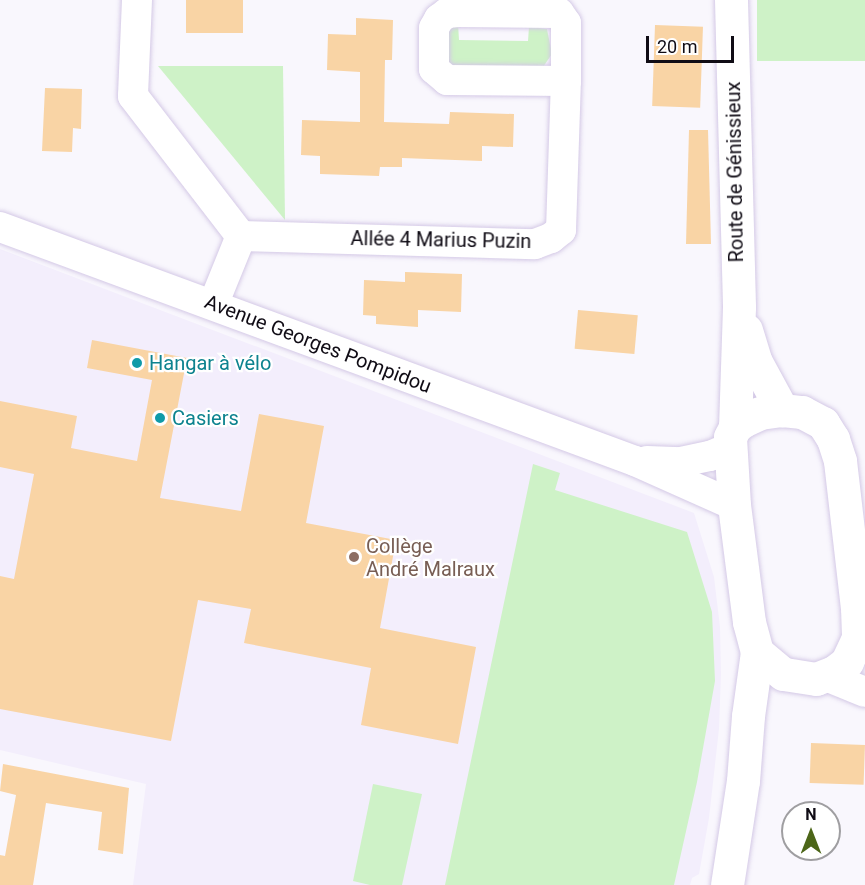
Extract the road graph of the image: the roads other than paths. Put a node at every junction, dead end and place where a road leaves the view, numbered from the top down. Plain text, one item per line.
1 (137, 0) edge
2 (731, 0) edge
3 (566, 81) junction
4 (0, 227) edge
5 (241, 236) junction
6 (213, 305) junction
7 (739, 307) junction
8 (782, 410) junction
9 (732, 438) junction
10 (635, 461) junction
11 (734, 505) junction
12 (757, 652) junction
13 (859, 656) edge
14 (812, 677) junction
15 (865, 692) edge
16 (748, 716) junction
17 (727, 885) edge

1 - 5 street
2 - 7 main road, Route de Génissieux
3 - 3 street, Allée 4 Marius Puzin
3 - 5 street, Allée 4 Marius Puzin
4 - 6 street, Avenue Georges Pompidou
5 - 6 street
6 - 10 street, Avenue Georges Pompidou
7 - 8 main road, Route de Génissieux
7 - 9 main road, Route de Génissieux
8 - 9 main road
8 - 13 main road
9 - 10 street, Avenue Georges Pompidou
9 - 11 main road, Route de Génissieux
10 - 11 street, Avenue Georges Pompidou
11 - 12 main road, Route de Génissieux
12 - 14 main road
12 - 16 main road, Route de Génissieux
13 - 14 main road
14 - 15 street
14 - 16 main road
16 - 17 main road, Route de Génissieux

